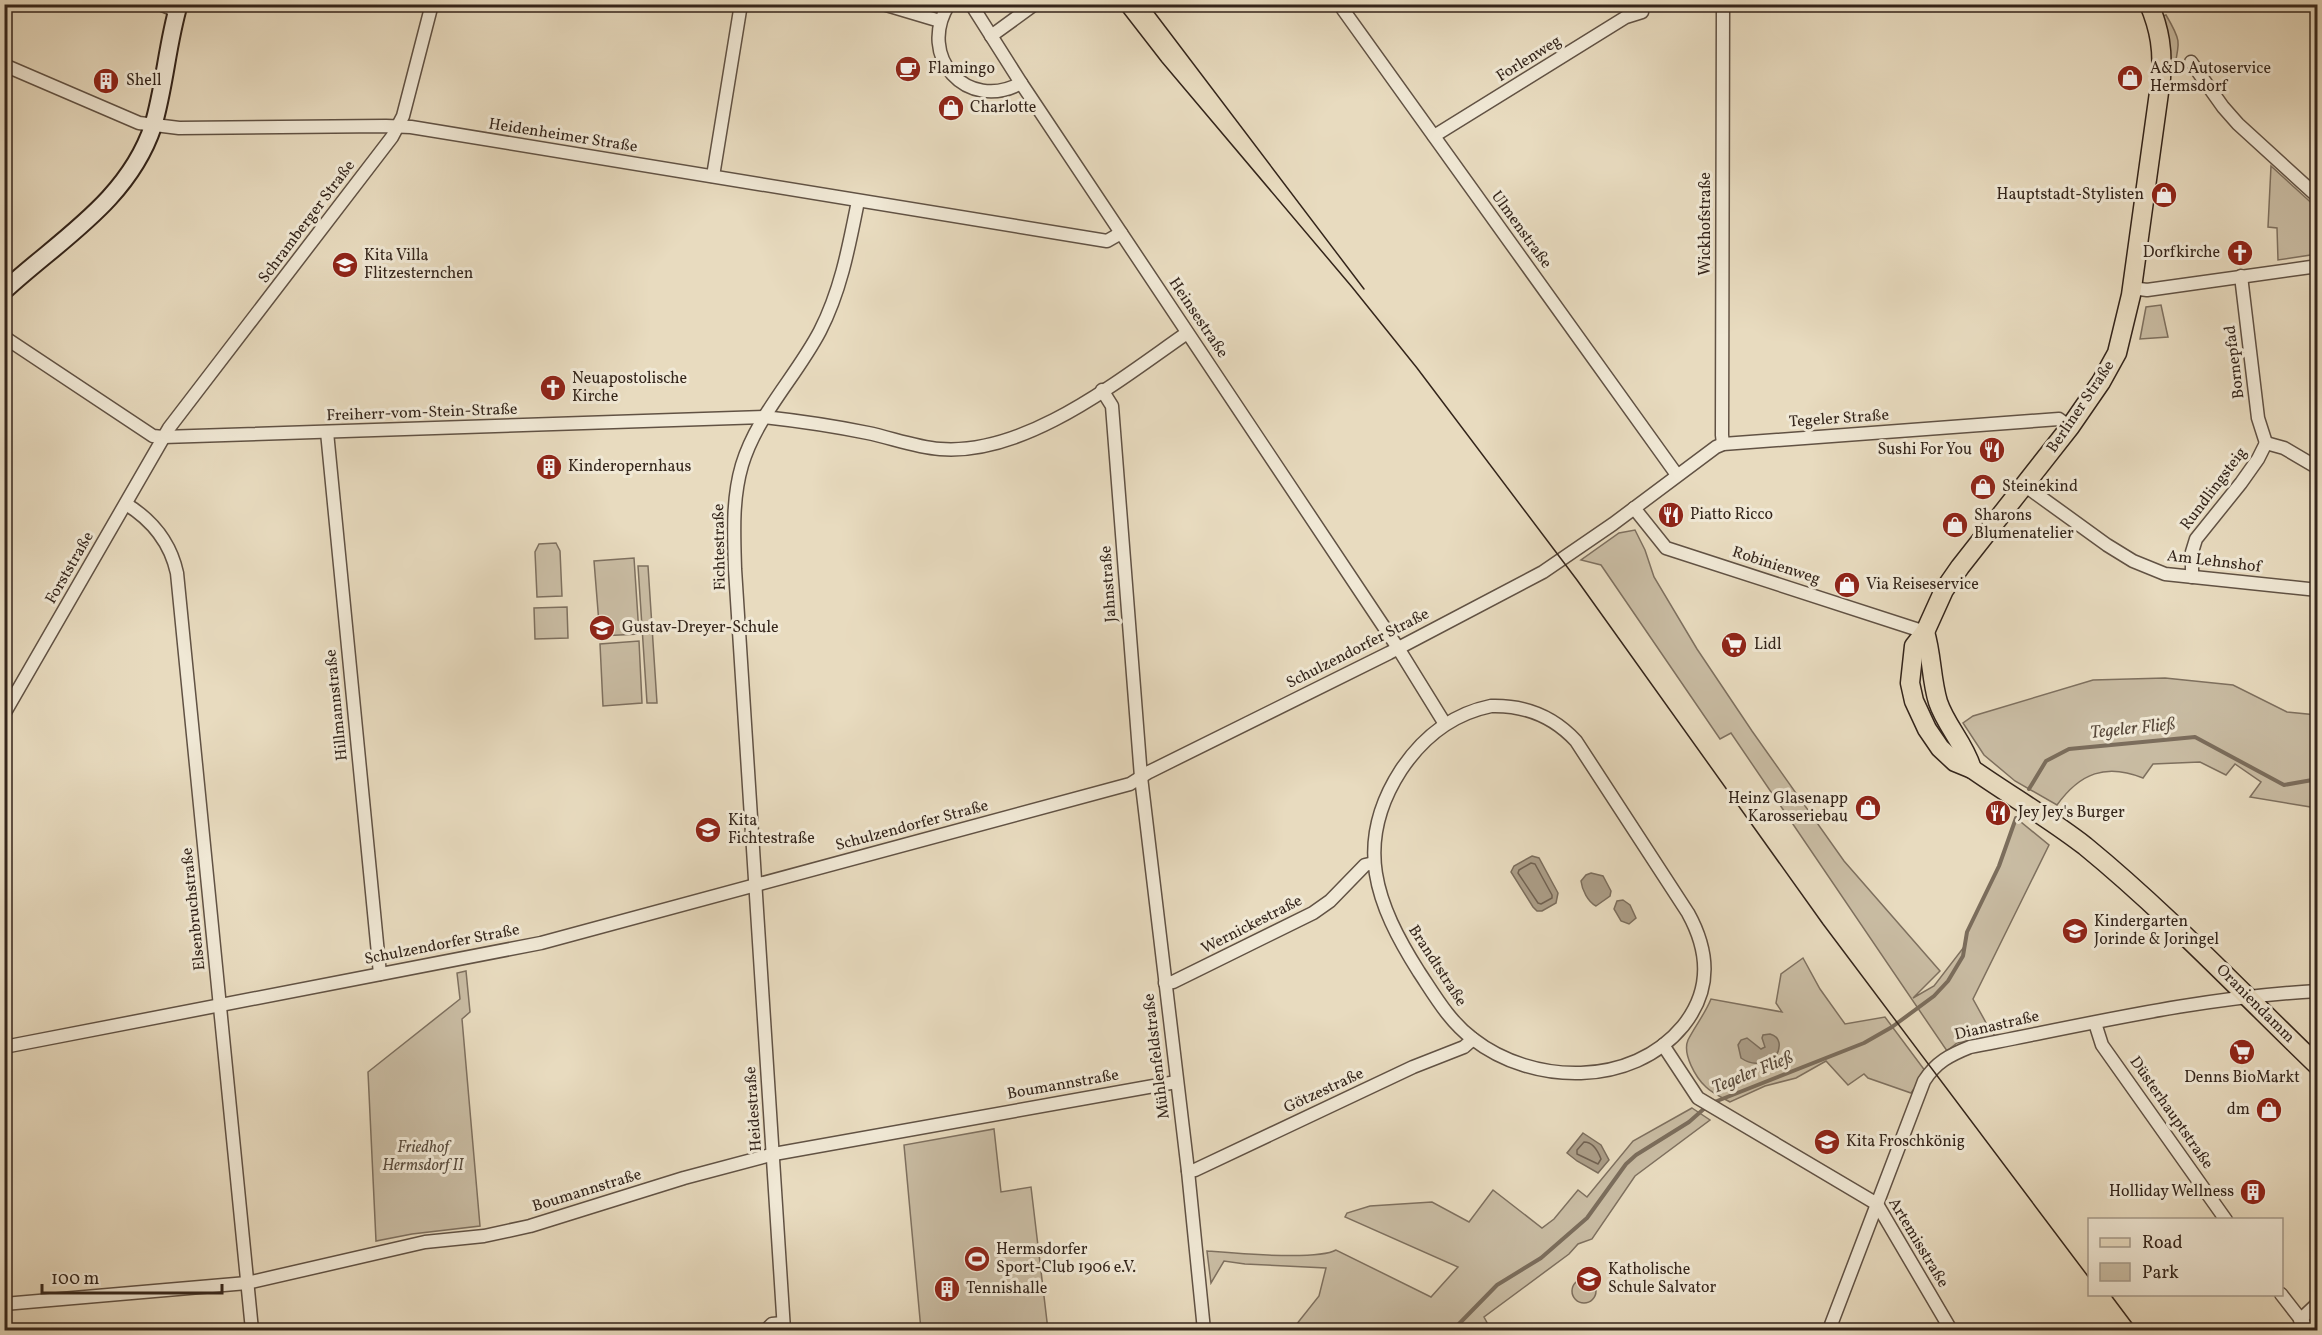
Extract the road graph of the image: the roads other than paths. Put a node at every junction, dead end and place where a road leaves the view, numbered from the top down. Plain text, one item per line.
1 (160, 4) edge
2 (432, 4) edge
3 (741, 4) edge
4 (883, 4) edge
5 (949, 4) edge
6 (971, 4) edge
7 (1035, 4) edge
8 (1339, 4) edge
9 (1723, 4) edge
10 (2149, 4) edge
11 (178, 8) edge
12 (1642, 12) dead end
13 (940, 21) junction
14 (991, 36) junction
15 (2191, 62) dead end
16 (4, 65) edge
17 (1021, 83) junction
18 (153, 126) junction
19 (398, 127) junction
20 (1434, 136) junction
21 (713, 176) junction
22 (2318, 197) edge
23 (858, 201) junction
24 (1121, 233) junction
25 (2318, 266) edge
26 (2241, 276) junction
27 (2132, 288) junction
28 (4, 291) edge
29 (1187, 333) junction
30 (4, 336) edge
31 (1102, 390) junction
32 (765, 417) junction
33 (2070, 427) junction
34 (327, 432) junction
35 (163, 437) junction
36 (2266, 443) junction
37 (1724, 444) junction
38 (2318, 468) edge
39 (1677, 475) junction
40 (2024, 486) junction
41 (126, 504) junction
42 (1632, 510) junction
43 (2192, 577) junction
44 (2318, 590) edge
45 (1925, 632) junction
46 (1398, 648) junction
47 (4, 714) edge
48 (1445, 724) junction
49 (1140, 777) junction
50 (1374, 863) junction
51 (757, 885) junction
52 (380, 974) junction
53 (1165, 983) junction
54 (2318, 991) edge
55 (2246, 996) junction
56 (220, 1005) junction
57 (2095, 1023) junction
58 (1473, 1039) junction
59 (1663, 1045) junction
60 (4, 1047) edge
61 (2318, 1066) edge
62 (1176, 1082) junction
63 (774, 1154) junction
64 (1188, 1172) junction
65 (1877, 1204) junction
66 (2225, 1218) edge
67 (247, 1283) junction
68 (2282, 1296) edge
69 (2318, 1303) edge
70 (4, 1304) edge
71 (2300, 1320) junction
72 (783, 1327) edge
73 (252, 1330) edge
74 (766, 1330) edge
75 (1204, 1330) edge
76 (1829, 1330) edge
77 (1952, 1330) edge
78 (2309, 1330) edge

1 - 11 street
2 - 19 street, Schramberger Straße
3 - 21 street
4 - 13 street
5 - 13 street
6 - 14 street, Heinsestraße
7 - 14 street
8 - 20 street, Ulmenstraße
9 - 37 street, Wickhofstraße
10 - 27 main road, Berliner Straße
11 - 18 main road
12 - 20 street, Forlenweg
13 - 17 street
14 - 17 street, Heinsestraße
15 - 22 street
16 - 18 street, Heidenheimer Straße
17 - 24 street, Heinsestraße
18 - 19 street, Heidenheimer Straße
18 - 28 main road
19 - 21 street, Heidenheimer Straße
19 - 35 street, Schramberger Straße
20 - 39 street, Ulmenstraße
21 - 23 street, Heidenheimer Straße
23 - 24 street, Heidenheimer Straße
23 - 32 street, Fichtestraße
24 - 29 street, Heinsestraße
25 - 26 street
26 - 27 street
26 - 36 street, Bornepfad
27 - 33 main road, Berliner Straße
29 - 31 street, Freiherr-vom-Stein-Straße
29 - 46 street, Heinsestraße
30 - 35 street
31 - 32 street, Freiherr-vom-Stein-Straße
31 - 49 street, Jahnstraße
32 - 34 street, Freiherr-vom-Stein-Straße
32 - 51 street, Fichtestraße
33 - 37 street, Tegeler Straße
33 - 40 main road, Berliner Straße
34 - 35 street, Freiherr-vom-Stein-Straße
34 - 52 street, Hillmannstraße
35 - 41 street, Forststraße
36 - 38 street, Rundlingsteig
36 - 43 street, Rundlingsteig
37 - 39 street, Tegeler Straße
39 - 42 street, Tegeler Straße
40 - 43 street, Am Lehnshof
40 - 45 main road, Berliner Straße
41 - 47 street, Forststraße
41 - 56 street, Elsenbruchstraße
42 - 45 street, Robinienweg
42 - 46 street, Schulzendorfer Straße
43 - 44 street, Am Lehnshof
45 - 55 main road, Oraniendamm
46 - 48 street
46 - 49 street, Schulzendorfer Straße
48 - 50 street, Brandtstraße
48 - 59 street, Brandtstraße
49 - 51 street, Schulzendorfer Straße
49 - 53 street, Mühlenfeldstraße
50 - 53 street, Wernickestraße
50 - 58 street, Brandtstraße
51 - 52 street, Schulzendorfer Straße
51 - 63 street, Heidestraße
52 - 56 street, Schulzendorfer Straße
53 - 62 street, Mühlenfeldstraße
54 - 55 street, Dianastraße
55 - 57 street, Dianastraße
55 - 61 main road, Oraniendamm
56 - 60 street, Schulzendorfer Straße
56 - 67 street, Elsenbruchstraße
57 - 65 street, Dianastraße
57 - 66 street, Düsterhauptstraße
58 - 59 street, Brandtstraße
58 - 64 street, Götzestraße
59 - 65 street, Artemisstraße
62 - 63 street, Boumannstraße
62 - 64 street, Mühlenfeldstraße
63 - 67 street, Boumannstraße
63 - 72 street, Heidestraße
64 - 75 street, Mühlenfeldstraße
65 - 76 street, Dianastraße
65 - 77 street, Artemisstraße
67 - 70 street, Boumannstraße
67 - 73 street, Elsenbruchstraße
68 - 71 street
69 - 71 street
71 - 78 street
72 - 74 street

